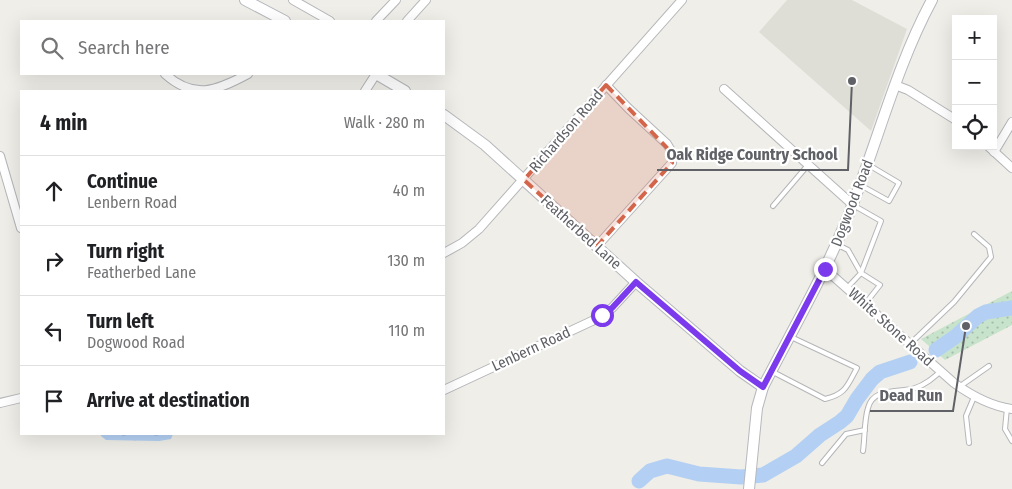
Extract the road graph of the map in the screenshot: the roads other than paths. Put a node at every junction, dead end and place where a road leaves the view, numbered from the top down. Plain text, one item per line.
1 (245, 0) edge
2 (293, 0) edge
3 (396, 0) edge
4 (426, 0) edge
5 (682, 0) edge
6 (932, 0) edge
7 (280, 20) edge
8 (328, 20) edge
9 (377, 20) edge
10 (408, 20) edge
11 (166, 75) edge
12 (246, 75) edge
13 (375, 75) edge
14 (378, 75) edge
15 (895, 85) junction
16 (606, 86) junction
17 (724, 89) dead end
18 (192, 90) edge
19 (202, 90) edge
20 (366, 90) edge
21 (403, 90) edge
22 (445, 117) edge
23 (952, 118) edge
24 (1012, 122) edge
25 (997, 141) edge
26 (992, 150) edge
27 (0, 156) edge
28 (867, 164) junction
29 (808, 165) junction
30 (1012, 168) edge
31 (524, 180) junction
32 (860, 184) junction
33 (852, 205) junction
34 (773, 206) dead end
35 (20, 225) edge
36 (974, 234) dead end
37 (836, 244) junction
38 (597, 246) junction
39 (445, 252) edge
40 (825, 269) junction
41 (861, 273) junction
42 (636, 282) junction
43 (847, 288) junction
44 (864, 304) junction
45 (789, 336) junction
46 (910, 344) junction
47 (989, 366) dead end
48 (771, 371) junction
49 (941, 371) junction
50 (763, 387) junction
51 (960, 387) junction
52 (445, 390) edge
53 (974, 397) junction
54 (20, 398) edge
55 (0, 403) edge
56 (1010, 408) edge
57 (865, 430) junction
58 (1012, 441) edge
59 (969, 443) dead end
60 (863, 450) dead end
61 (822, 463) dead end
62 (750, 481) edge

1 - 7 main road
2 - 8 street
3 - 9 street
4 - 10 street
5 - 16 street, Richardson Road
6 - 15 main road, Dogwood Road
11 - 18 street
12 - 19 street
13 - 20 street
14 - 21 main road
15 - 23 street
15 - 28 main road, Dogwood Road
16 - 31 street, Richardson Road
16 - 38 street
17 - 29 street
22 - 31 main road, Featherbed Lane
24 - 25 street
26 - 30 street
27 - 35 street
28 - 32 main road, Dogwood Road
28 - 32 lane
29 - 33 street
29 - 34 lane
31 - 38 main road, Featherbed Lane
31 - 39 street, Richardson Road
32 - 33 main road, Dogwood Road
33 - 37 main road, Dogwood Road
33 - 41 lane
36 - 46 lane
37 - 40 main road, Dogwood Road
37 - 41 lane
38 - 42 main road, Featherbed Lane
40 - 43 street, White Stone Road
40 - 45 main road, Dogwood Road
41 - 43 lane
41 - 44 lane
42 - 50 main road, Featherbed Lane
42 - 52 street, Lenbern Road
43 - 44 street, White Stone Road
44 - 46 street, White Stone Road
45 - 48 main road, Dogwood Road
45 - 48 lane
46 - 49 street, White Stone Road
47 - 51 lane
48 - 50 main road, Dogwood Road
49 - 51 street, White Stone Road
49 - 57 lane
50 - 62 main road, Dogwood Road
51 - 53 street, White Stone Road
53 - 56 street, White Stone Road
53 - 59 lane
54 - 55 street
56 - 58 lane
57 - 60 lane
57 - 61 lane

